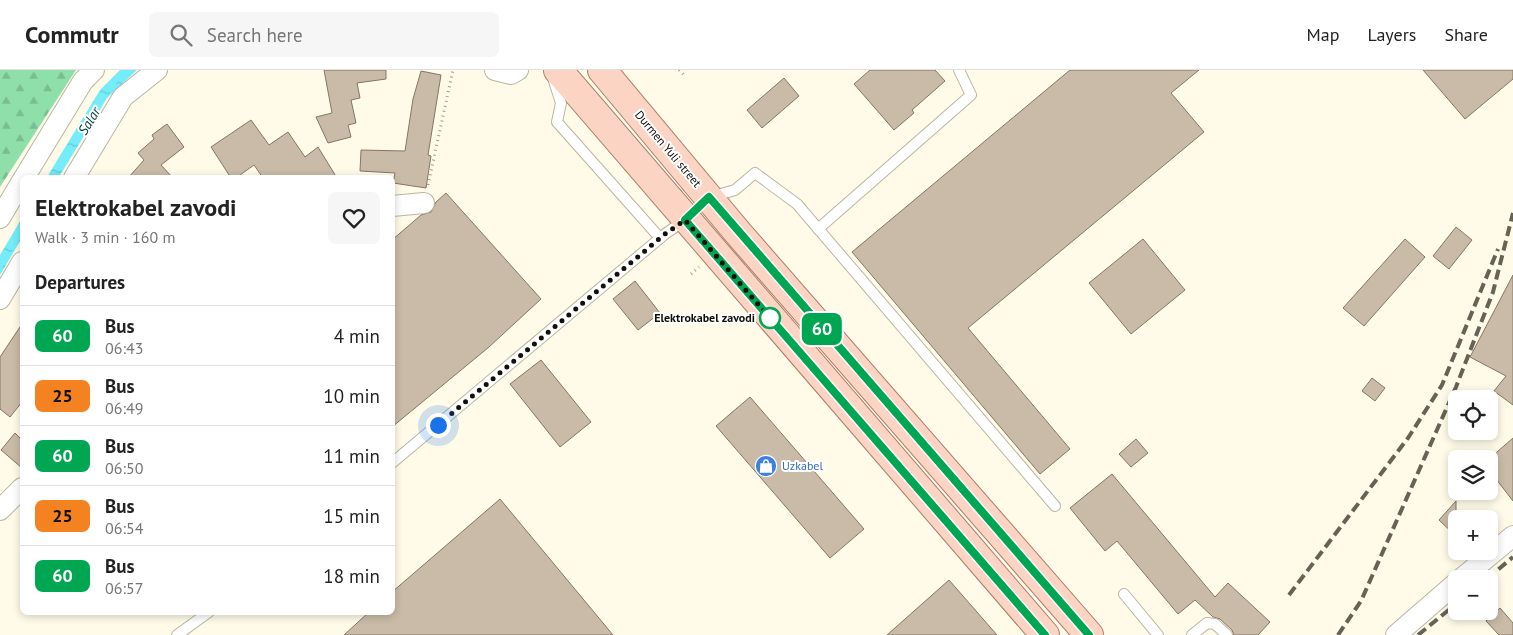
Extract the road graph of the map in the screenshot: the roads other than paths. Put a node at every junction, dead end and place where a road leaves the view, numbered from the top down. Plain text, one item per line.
1 (94, 70) edge
2 (158, 70) edge
3 (495, 70) edge
4 (518, 70) edge
5 (551, 70) edge
6 (558, 70) edge
7 (602, 70) edge
8 (959, 70) edge
9 (25, 175) edge
10 (76, 175) edge
11 (20, 184) edge
12 (709, 197) junction
13 (424, 203) road end
14 (395, 206) edge
15 (0, 218) edge
16 (685, 220) junction
17 (818, 229) junction
18 (660, 238) junction
19 (20, 265) edge
20 (0, 299) edge
21 (395, 460) edge
22 (20, 490) edge
23 (1055, 506) dead end
24 (0, 510) edge
25 (1513, 536) edge
26 (1472, 570) edge
27 (1448, 590) edge
28 (1124, 594) dead end
29 (205, 615) edge
30 (177, 635) edge
31 (1045, 635) edge
32 (1089, 635) edge
33 (1158, 635) edge
34 (1192, 635) edge
35 (1227, 635) edge
36 (1396, 635) edge

1 - 9 street
2 - 10 street
3 - 4 street
5 - 18 lane
6 - 16 main road
7 - 12 main road, Durmen Yuli street
8 - 17 lane
11 - 15 street
12 - 16 main road
12 - 17 lane
12 - 32 main road, Durmen Yuli street
13 - 14 street
16 - 18 lane
16 - 31 main road
17 - 23 lane
18 - 21 lane
19 - 20 street
22 - 24 street
25 - 26 street
27 - 36 street
28 - 33 lane
29 - 30 lane
34 - 35 lane

